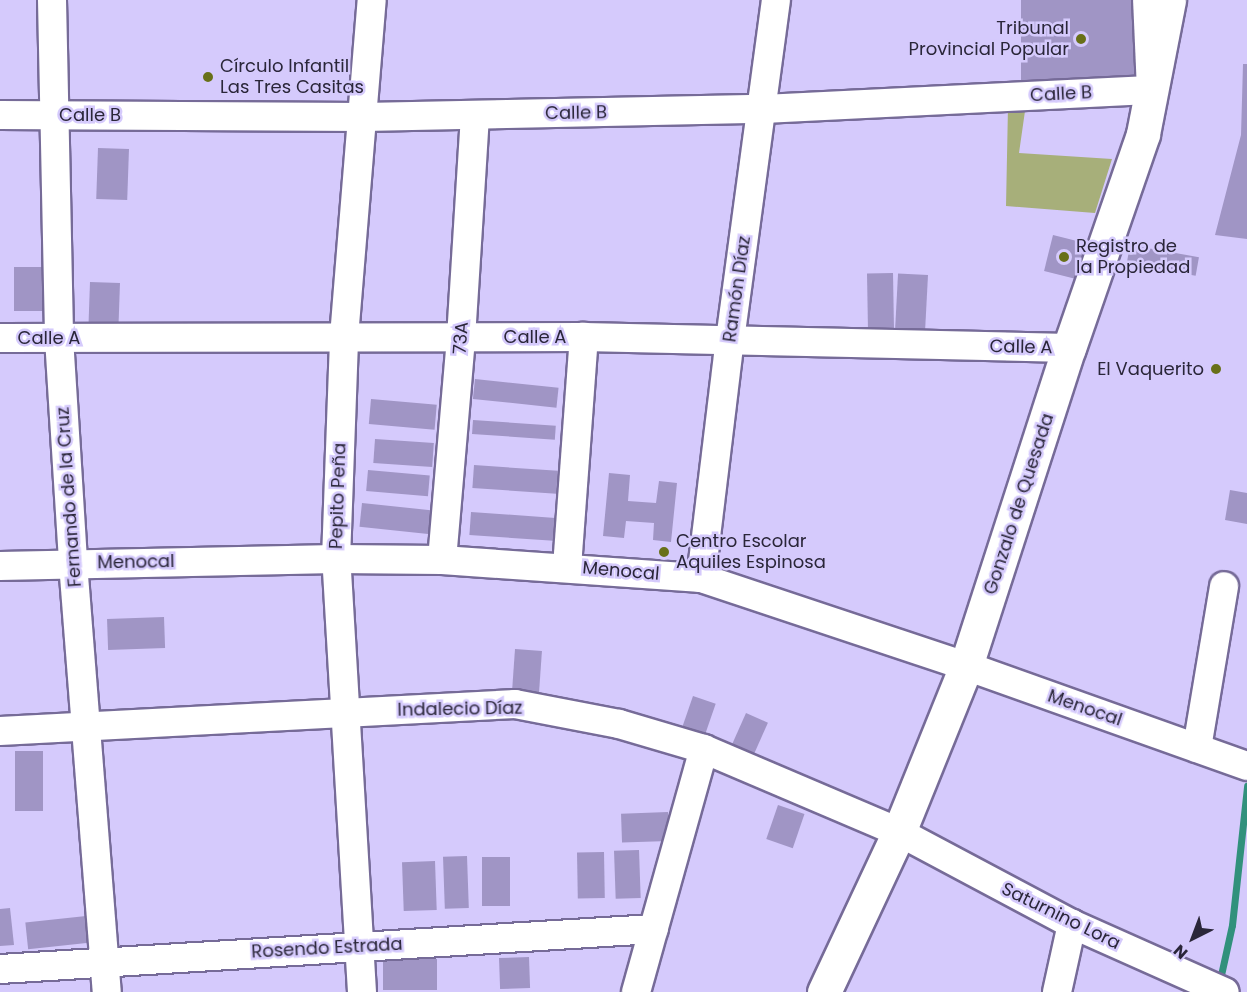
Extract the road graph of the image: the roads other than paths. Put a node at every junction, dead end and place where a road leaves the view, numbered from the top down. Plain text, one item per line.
1 (52, 0) edge
2 (372, 0) edge
3 (776, 0) edge
4 (1147, 0) edge
5 (1169, 0) edge
6 (1151, 90) junction
7 (762, 109) junction
8 (0, 115) edge
9 (52, 115) junction
10 (475, 115) junction
11 (364, 117) junction
12 (345, 337) junction
13 (584, 337) junction
14 (0, 338) edge
15 (59, 338) junction
16 (461, 338) junction
17 (730, 340) junction
18 (1070, 348) junction
19 (336, 559) junction
20 (442, 560) junction
21 (73, 563) junction
22 (0, 566) edge
23 (567, 567) junction
24 (701, 578) junction
25 (1224, 586) dead end
26 (966, 666) junction
27 (344, 712) junction
28 (87, 726) junction
29 (0, 731) edge
30 (704, 748) junction
31 (1197, 748) junction
32 (1247, 766) edge
33 (899, 832) junction
34 (1072, 924) junction
35 (654, 928) junction
36 (358, 945) junction
37 (104, 962) junction
38 (0, 969) edge
39 (1215, 988) edge
40 (107, 992) edge
41 (362, 992) edge
42 (636, 992) edge
43 (824, 992) edge
44 (1057, 992) edge

1 - 9 street, Fernando de la Cruz
2 - 11 street, Pepito Peña
3 - 7 street, Ramón Díaz
4 - 6 street
5 - 6 main road, Gonzalo de Quesada
6 - 7 street, Calle B
6 - 18 main road, Gonzalo de Quesada
7 - 10 street, Calle B
7 - 17 street, Ramón Díaz
8 - 9 street, Calle B
9 - 11 street, Calle B
9 - 15 street, Fernando de la Cruz
10 - 11 street, Calle B
10 - 16 street, 73A
11 - 12 street, Pepito Peña
12 - 15 street, Calle A
12 - 16 street, Calle A
12 - 19 street, Pepito Peña
13 - 16 street, Calle A
13 - 17 street, Calle A
13 - 23 street
14 - 15 street, Calle A
15 - 21 street, Fernando de la Cruz
16 - 20 street, 73A
17 - 18 street, Calle A
17 - 24 street, Ramón Díaz
18 - 26 main road, Gonzalo de Quesada
19 - 20 street, Menocal
19 - 21 street, Menocal
19 - 27 street, Pepito Peña
20 - 23 street, Menocal
21 - 22 street, Menocal
21 - 28 street, Fernando de la Cruz
23 - 24 street, Menocal
24 - 26 street, Menocal
25 - 31 street
26 - 31 street, Menocal
26 - 33 main road, Gonzalo de Quesada
27 - 28 street, Indalecio Díaz
27 - 30 street, Indalecio Díaz
27 - 36 street, Pepito Peña
28 - 29 street, Indalecio Díaz
28 - 37 street, Fernando de la Cruz
30 - 33 street, Indalecio Díaz
30 - 35 street
31 - 32 street, Menocal
33 - 34 street, Saturnino Lora
33 - 43 main road, Gonzalo de Quesada
34 - 39 street, Saturnino Lora
34 - 44 street
35 - 36 street, Rosendo Estrada
35 - 42 street
36 - 37 street, Rosendo Estrada
36 - 41 street, Pepito Peña
37 - 38 street, Rosendo Estrada
37 - 40 street, Fernando de la Cruz

